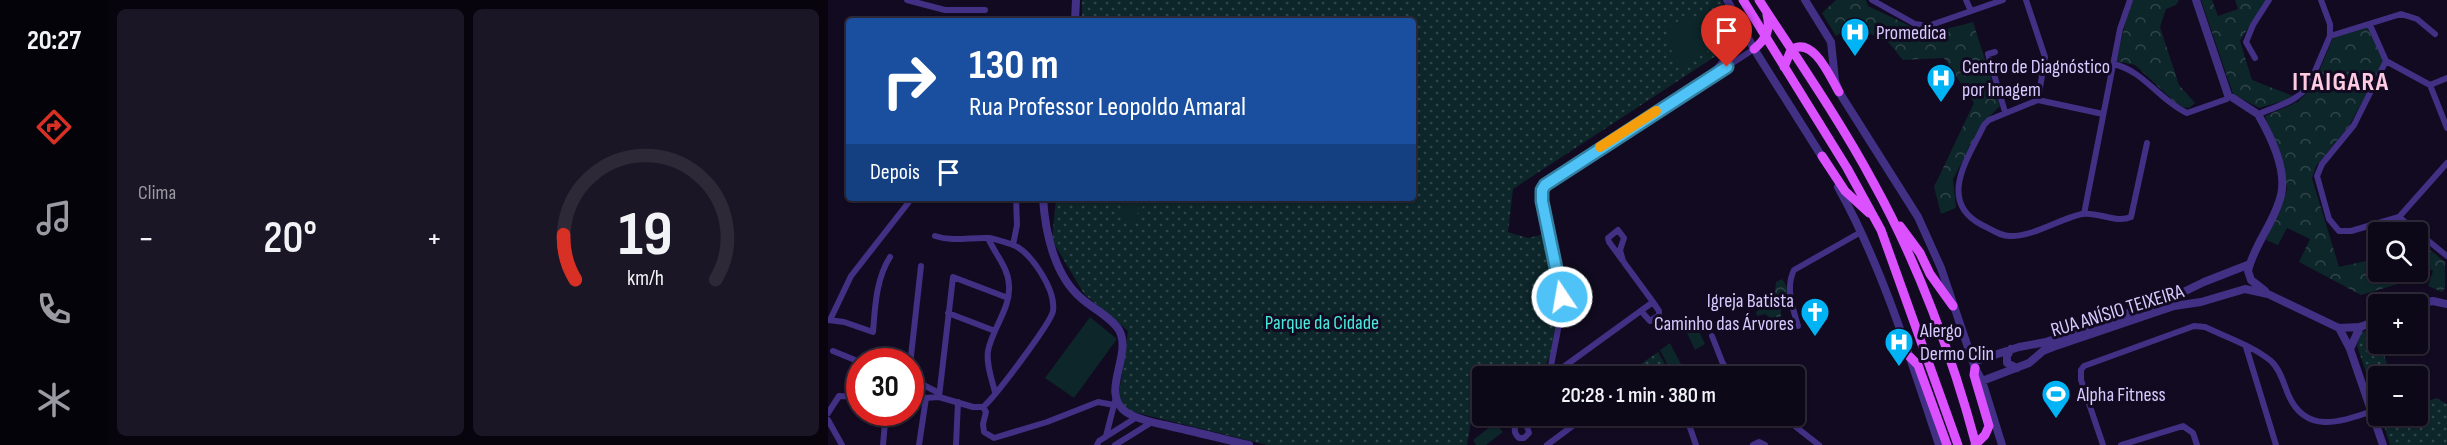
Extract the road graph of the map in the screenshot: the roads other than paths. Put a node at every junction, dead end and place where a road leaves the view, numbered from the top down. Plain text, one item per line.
1 (907, 0) edge
2 (1076, 0) edge
3 (1727, 0) edge
4 (1743, 0) edge
5 (1761, 0) edge
6 (1805, 0) edge
7 (1872, 0) edge
8 (1966, 0) edge
9 (2003, 0) edge
10 (2026, 0) edge
11 (2130, 0) edge
12 (2196, 0) edge
13 (2269, 0) edge
14 (2321, 0) edge
15 (985, 10) dead end
16 (1766, 10) junction
17 (1971, 11) junction
18 (1075, 18) edge
19 (1741, 23) junction
20 (2370, 25) junction
21 (2435, 34) dead end
22 (2330, 36) junction
23 (1766, 38) junction
24 (1754, 49) junction
25 (1791, 50) junction
26 (1995, 51) dead end
27 (2256, 58) dead end
28 (2386, 61) junction
29 (2113, 64) junction
30 (1784, 67) junction
31 (1708, 77) junction
32 (2447, 78) edge
33 (2430, 85) junction
34 (1839, 92) junction
35 (2229, 97) junction
36 (2038, 100) junction
37 (2005, 112) junction
38 (2103, 114) junction
39 (2259, 114) junction
40 (2447, 128) edge
41 (2147, 143) dead end
42 (1822, 156) junction
43 (2447, 163) edge
44 (910, 201) edge
45 (1016, 201) edge
46 (1043, 201) edge
47 (1888, 210) junction
48 (2084, 213) junction
49 (2399, 217) junction
50 (1881, 230) junction
51 (1861, 232) junction
52 (935, 236) dead end
53 (988, 238) junction
54 (1013, 245) junction
55 (2447, 256) edge
56 (890, 257) dead end
57 (1623, 261) junction
58 (2250, 264) junction
59 (921, 266) dead end
60 (2237, 270) junction
61 (2248, 277) junction
62 (2245, 289) junction
63 (2186, 291) junction
64 (2268, 294) junction
65 (1008, 298) junction
66 (1653, 302) junction
67 (2428, 302) edge
68 (2191, 304) junction
69 (2447, 304) edge
70 (1953, 306) junction
71 (1641, 311) junction
72 (948, 313) junction
73 (829, 320) edge
74 (2368, 324) edge
75 (1798, 326) dead end
76 (2360, 327) junction
77 (2339, 328) junction
78 (995, 331) junction
79 (1712, 336) dead end
80 (2246, 346) junction
81 (912, 348) edge
82 (2011, 349) junction
83 (2350, 349) junction
84 (833, 351) dead end
85 (846, 356) edge
86 (1910, 357) junction
87 (1974, 365) junction
88 (1552, 366) edge
89 (1564, 366) edge
90 (1725, 366) edge
91 (2017, 368) junction
92 (1982, 381) junction
93 (924, 386) edge
94 (995, 392) junction
95 (939, 395) junction
96 (846, 396) edge
97 (926, 398) joint
98 (2368, 400) edge
99 (958, 402) junction
100 (1114, 402) junction
101 (983, 406) junction
102 (2368, 412) edge
103 (828, 414) edge
104 (1137, 417) junction
105 (828, 420) edge
106 (1152, 422) junction
107 (885, 426) edge
108 (1573, 426) edge
109 (1689, 426) edge
110 (1795, 426) edge
111 (2377, 426) edge
112 (1106, 436) junction
113 (1125, 442) edge
114 (842, 445) edge
115 (883, 445) edge
116 (919, 445) edge
117 (956, 445) edge
118 (1097, 445) edge
119 (1115, 445) edge
120 (1249, 445) edge
121 (1547, 445) edge
122 (1696, 445) edge
123 (1753, 445) edge
124 (1765, 445) edge
125 (1819, 445) edge
126 (1939, 445) edge
127 (1947, 445) edge
128 (1958, 445) edge
129 (1976, 445) edge
130 (2002, 445) edge
131 (2103, 445) edge
132 (2121, 445) edge
133 (2197, 445) edge
134 (2276, 445) edge
135 (2383, 445) edge

1 - 15 street
2 - 18 street
3 - 19 street
4 - 23 main road
5 - 16 main road
6 - 34 street
7 - 17 street
8 - 17 street
9 - 17 street
10 - 36 street
11 - 29 street
12 - 35 street
13 - 27 street
14 - 22 street
16 - 23 main road
16 - 25 main road
19 - 24 street
19 - 31 street
20 - 21 street
20 - 22 street
20 - 28 street
22 - 39 street
23 - 24 main road
23 - 30 main road
24 - 31 street
24 - 42 street
25 - 30 main road
25 - 34 main road
25 - 47 main road
26 - 37 street
28 - 33 street
28 - 49 street
29 - 35 street
29 - 38 street
30 - 50 main road
31 - 88 street
32 - 33 street
33 - 40 street
34 - 70 street
35 - 39 street
36 - 37 street
36 - 38 street
37 - 48 street
38 - 48 street
39 - 58 street
41 - 48 street
42 - 50 main road
42 - 51 street
43 - 49 street
44 - 73 street
45 - 54 street
46 - 100 street
47 - 70 main road
47 - 129 main road
49 - 55 street
50 - 128 main road
51 - 75 street
51 - 86 street
52 - 53 street
53 - 54 street
53 - 65 street
54 - 94 street
56 - 73 street
57 - 57 street
57 - 66 street
58 - 60 street, RUA ANÍSIO TEIXEIRA
58 - 61 street
59 - 81 street
60 - 61 street
60 - 63 street, RUA ANÍSIO TEIXEIRA
61 - 62 street
61 - 64 street
62 - 64 street, RUA ANÍSIO TEIXEIRA
62 - 68 street, RUA ANÍSIO TEIXEIRA
63 - 68 street
63 - 82 street, RUA ANÍSIO TEIXEIRA
64 - 77 street
65 - 72 street
65 - 78 street
66 - 71 street
66 - 71 street
67 - 69 street
68 - 91 street, RUA ANÍSIO TEIXEIRA
70 - 87 street
71 - 89 street
72 - 78 street
72 - 95 street
74 - 76 street
76 - 77 street
76 - 83 street
77 - 83 street
78 - 94 street
79 - 90 street
80 - 102 street
80 - 131 street
80 - 134 street
82 - 87 street, RUA ANÍSIO TEIXEIRA
82 - 91 street
83 - 98 street
84 - 85 street
86 - 126 street
86 - 127 main road
87 - 92 street
87 - 129 main road
91 - 92 street, RUA ANÍSIO TEIXEIRA
92 - 130 street
93 - 95 street
94 - 101 street
95 - 97 street
95 - 99 street
96 - 103 street
97 - 116 street
99 - 101 street
99 - 117 street
100 - 101 street
100 - 104 street
100 - 112 street
104 - 106 street
104 - 112 street
105 - 114 street
106 - 113 street
106 - 120 street
107 - 115 street
108 - 121 street
109 - 122 street
110 - 125 street
111 - 135 street
112 - 118 street
113 - 119 street
123 - 124 street
132 - 133 street

